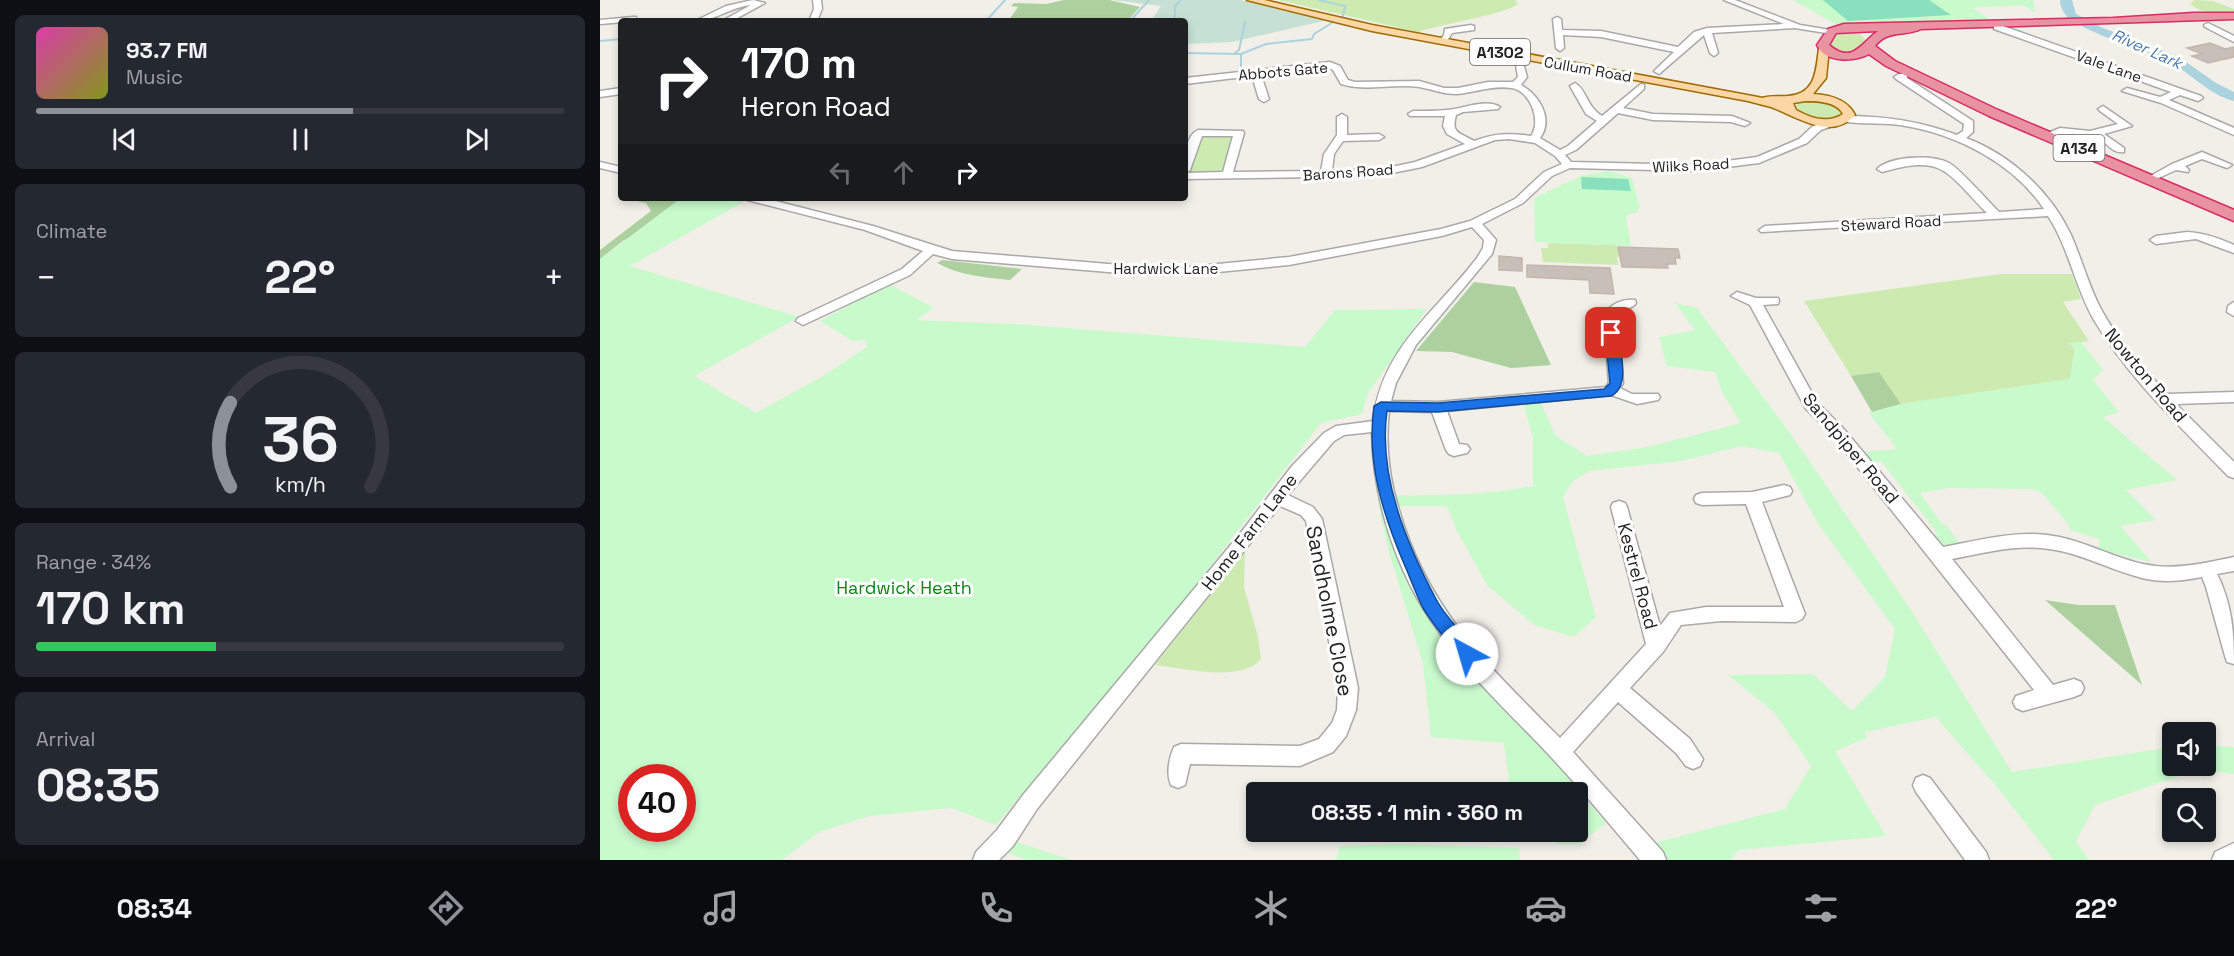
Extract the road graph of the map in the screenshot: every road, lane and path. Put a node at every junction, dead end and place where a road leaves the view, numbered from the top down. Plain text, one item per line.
1 (817, 0) edge
2 (1252, 0) edge
3 (1728, 0) edge
4 (1750, 0) edge
5 (1737, 4) junction
6 (2229, 16) edge
7 (706, 18) edge
8 (732, 18) edge
9 (814, 18) edge
10 (618, 19) edge
11 (1557, 19) dead end
12 (2130, 19) junction
13 (600, 21) edge
14 (2073, 22) junction
15 (2234, 25) edge
16 (1795, 26) junction
17 (1934, 27) junction
18 (1471, 28) dead end
19 (1917, 28) junction
20 (2019, 30) junction
21 (1707, 31) junction
22 (1560, 32) junction
23 (1829, 37) junction
24 (2234, 39) edge
25 (1442, 42) junction
26 (1870, 44) junction
27 (1560, 48) dead end
28 (1679, 50) junction
29 (1714, 53) dead end
30 (1850, 56) junction
31 (1520, 65) dead end
32 (1821, 67) junction
33 (1659, 70) dead end
34 (1254, 72) junction
35 (1904, 76) dead end
36 (1923, 79) junction
37 (1188, 81) edge
38 (1819, 83) junction
39 (1515, 85) junction
40 (1575, 86) dead end
41 (1641, 87) dead end
42 (618, 91) edge
43 (2127, 91) dead end
44 (2178, 92) junction
45 (600, 94) edge
46 (2198, 98) dead end
47 (1264, 99) dead end
48 (2164, 101) junction
49 (1795, 106) junction
50 (1495, 108) dead end
51 (1614, 109) junction
52 (1842, 109) junction
53 (2103, 109) dead end
54 (1413, 114) dead end
55 (1451, 114) junction
56 (1342, 117) dead end
57 (1602, 120) junction
58 (1745, 123) dead end
59 (1831, 123) junction
60 (2095, 132) junction
61 (2234, 132) edge
62 (1807, 135) junction
63 (2048, 135) junction
64 (1379, 137) dead end
65 (1341, 138) junction
66 (1959, 138) junction
67 (1534, 139) junction
68 (1472, 144) junction
69 (2120, 150) dead end
70 (1559, 154) junction
71 (1188, 158) edge
72 (600, 165) edge
73 (1568, 165) junction
74 (2227, 165) dead end
75 (618, 169) edge
76 (1882, 169) dead end
77 (600, 173) edge
78 (1326, 175) junction
79 (618, 176) edge
80 (1188, 176) edge
81 (1227, 176) junction
82 (2152, 178) junction
83 (763, 201) edge
84 (2049, 207) junction
85 (1996, 215) junction
86 (2234, 216) edge
87 (1474, 223) junction
88 (1765, 230) dead end
89 (2164, 240) dead end
90 (2234, 249) edge
91 (931, 250) junction
92 (1737, 296) dead end
93 (1773, 301) dead end
94 (1755, 302) junction
95 (1630, 303) dead end
96 (2234, 306) edge
97 (2234, 312) edge
98 (803, 321) dead end
99 (1613, 390) junction
100 (1653, 397) dead end
101 (2234, 398) edge
102 (2163, 399) junction
103 (1381, 406) junction
104 (1438, 407) junction
105 (1378, 426) junction
106 (1462, 449) dead end
107 (2234, 472) edge
108 (1784, 491) dead end
109 (1279, 498) junction
110 (1752, 498) junction
111 (1702, 499) dead end
112 (1619, 507) dead end
113 (1939, 555) junction
114 (2234, 564) edge
115 (2206, 569) junction
116 (1656, 646) junction
117 (2234, 656) edge
118 (2074, 688) dead end
119 (1617, 689) junction
120 (2049, 694) junction
121 (2023, 702) dead end
122 (1560, 752) junction
123 (1693, 759) dead end
124 (1178, 778) dead end
125 (1923, 785) dead end
126 (2234, 854) edge
127 (984, 860) edge
128 (1655, 860) edge
129 (1978, 860) edge
130 (2223, 860) edge

1 - 9 street
2 - 25 main road, Cullum Road / A1302
3 - 5 street
4 - 5 street
5 - 16 street
6 - 12 highway
6 - 12 highway
7 - 8 street
10 - 13 street
11 - 22 street
12 - 14 highway
14 - 17 highway
14 - 20 highway
15 - 24 street
16 - 21 street
16 - 23 street
17 - 19 highway
17 - 20 highway
18 - 25 street
19 - 23 highway
19 - 26 highway
20 - 44 street, Vale Lane
21 - 28 street
21 - 29 street
22 - 27 street
22 - 28 street
23 - 26 highway
23 - 30 highway
23 - 32 main road
25 - 49 main road, Cullum Road / A1302
26 - 30 highway
26 - 36 highway, A134
28 - 33 street
30 - 32 main road
30 - 36 highway, A134
31 - 39 street
32 - 38 main road
34 - 37 street, Abbots Gate
34 - 39 street, Abbots Gate
34 - 47 street
35 - 66 street
36 - 63 highway, A134
38 - 49 main road
38 - 52 main road
39 - 67 street
40 - 57 street
41 - 51 street
42 - 45 street
43 - 48 street
44 - 46 street, Vale Lane
44 - 48 street
48 - 61 street
49 - 52 main road
49 - 59 main road
49 - 62 street
50 - 55 street
51 - 57 street
51 - 58 street
52 - 59 main road
52 - 66 street, Nowton Road
53 - 60 street
54 - 55 street
55 - 68 street
56 - 65 street
57 - 70 street
59 - 62 street, Wilks Road
60 - 63 street
60 - 69 street
62 - 73 street, Wilks Road
63 - 82 highway, A134
64 - 65 street
65 - 78 street
66 - 84 street, Nowton Road
67 - 68 street, Barons Road
67 - 70 street, Barons Road
68 - 78 street, Barons Road
70 - 73 street, Barons Road
71 - 81 street
72 - 75 street
73 - 87 street, Hardwick Lane
74 - 82 street
76 - 85 street
77 - 79 street
78 - 81 street, Barons Road
80 - 81 street, Barons Road
82 - 86 highway, A134
83 - 91 street, Hardwick Lane
84 - 85 street, Steward Road
84 - 102 street, Nowton Road
85 - 88 street, Steward Road
87 - 91 street, Hardwick Lane
87 - 103 street
89 - 90 street
91 - 98 street
92 - 94 street
93 - 94 street
94 - 113 street, Sandpiper Road
95 - 99 street
96 - 97 street
99 - 100 street
99 - 104 street
101 - 102 street
102 - 107 street, Nowton Road
103 - 104 street
103 - 105 street
104 - 106 street
105 - 109 street, Home Farm Lane
105 - 122 street
108 - 110 street
109 - 124 street, Sandholme Close
109 - 127 street, Home Farm Lane
110 - 111 street
110 - 116 street, Kestrel Road
112 - 116 street, Kestrel Road
113 - 115 street
113 - 120 street, Sandpiper Road
114 - 115 street
115 - 117 street
116 - 119 street, Kestrel Road
118 - 120 street
119 - 122 street, Kestrel Road
119 - 123 street
120 - 121 street
122 - 128 street
125 - 129 street
126 - 130 street

